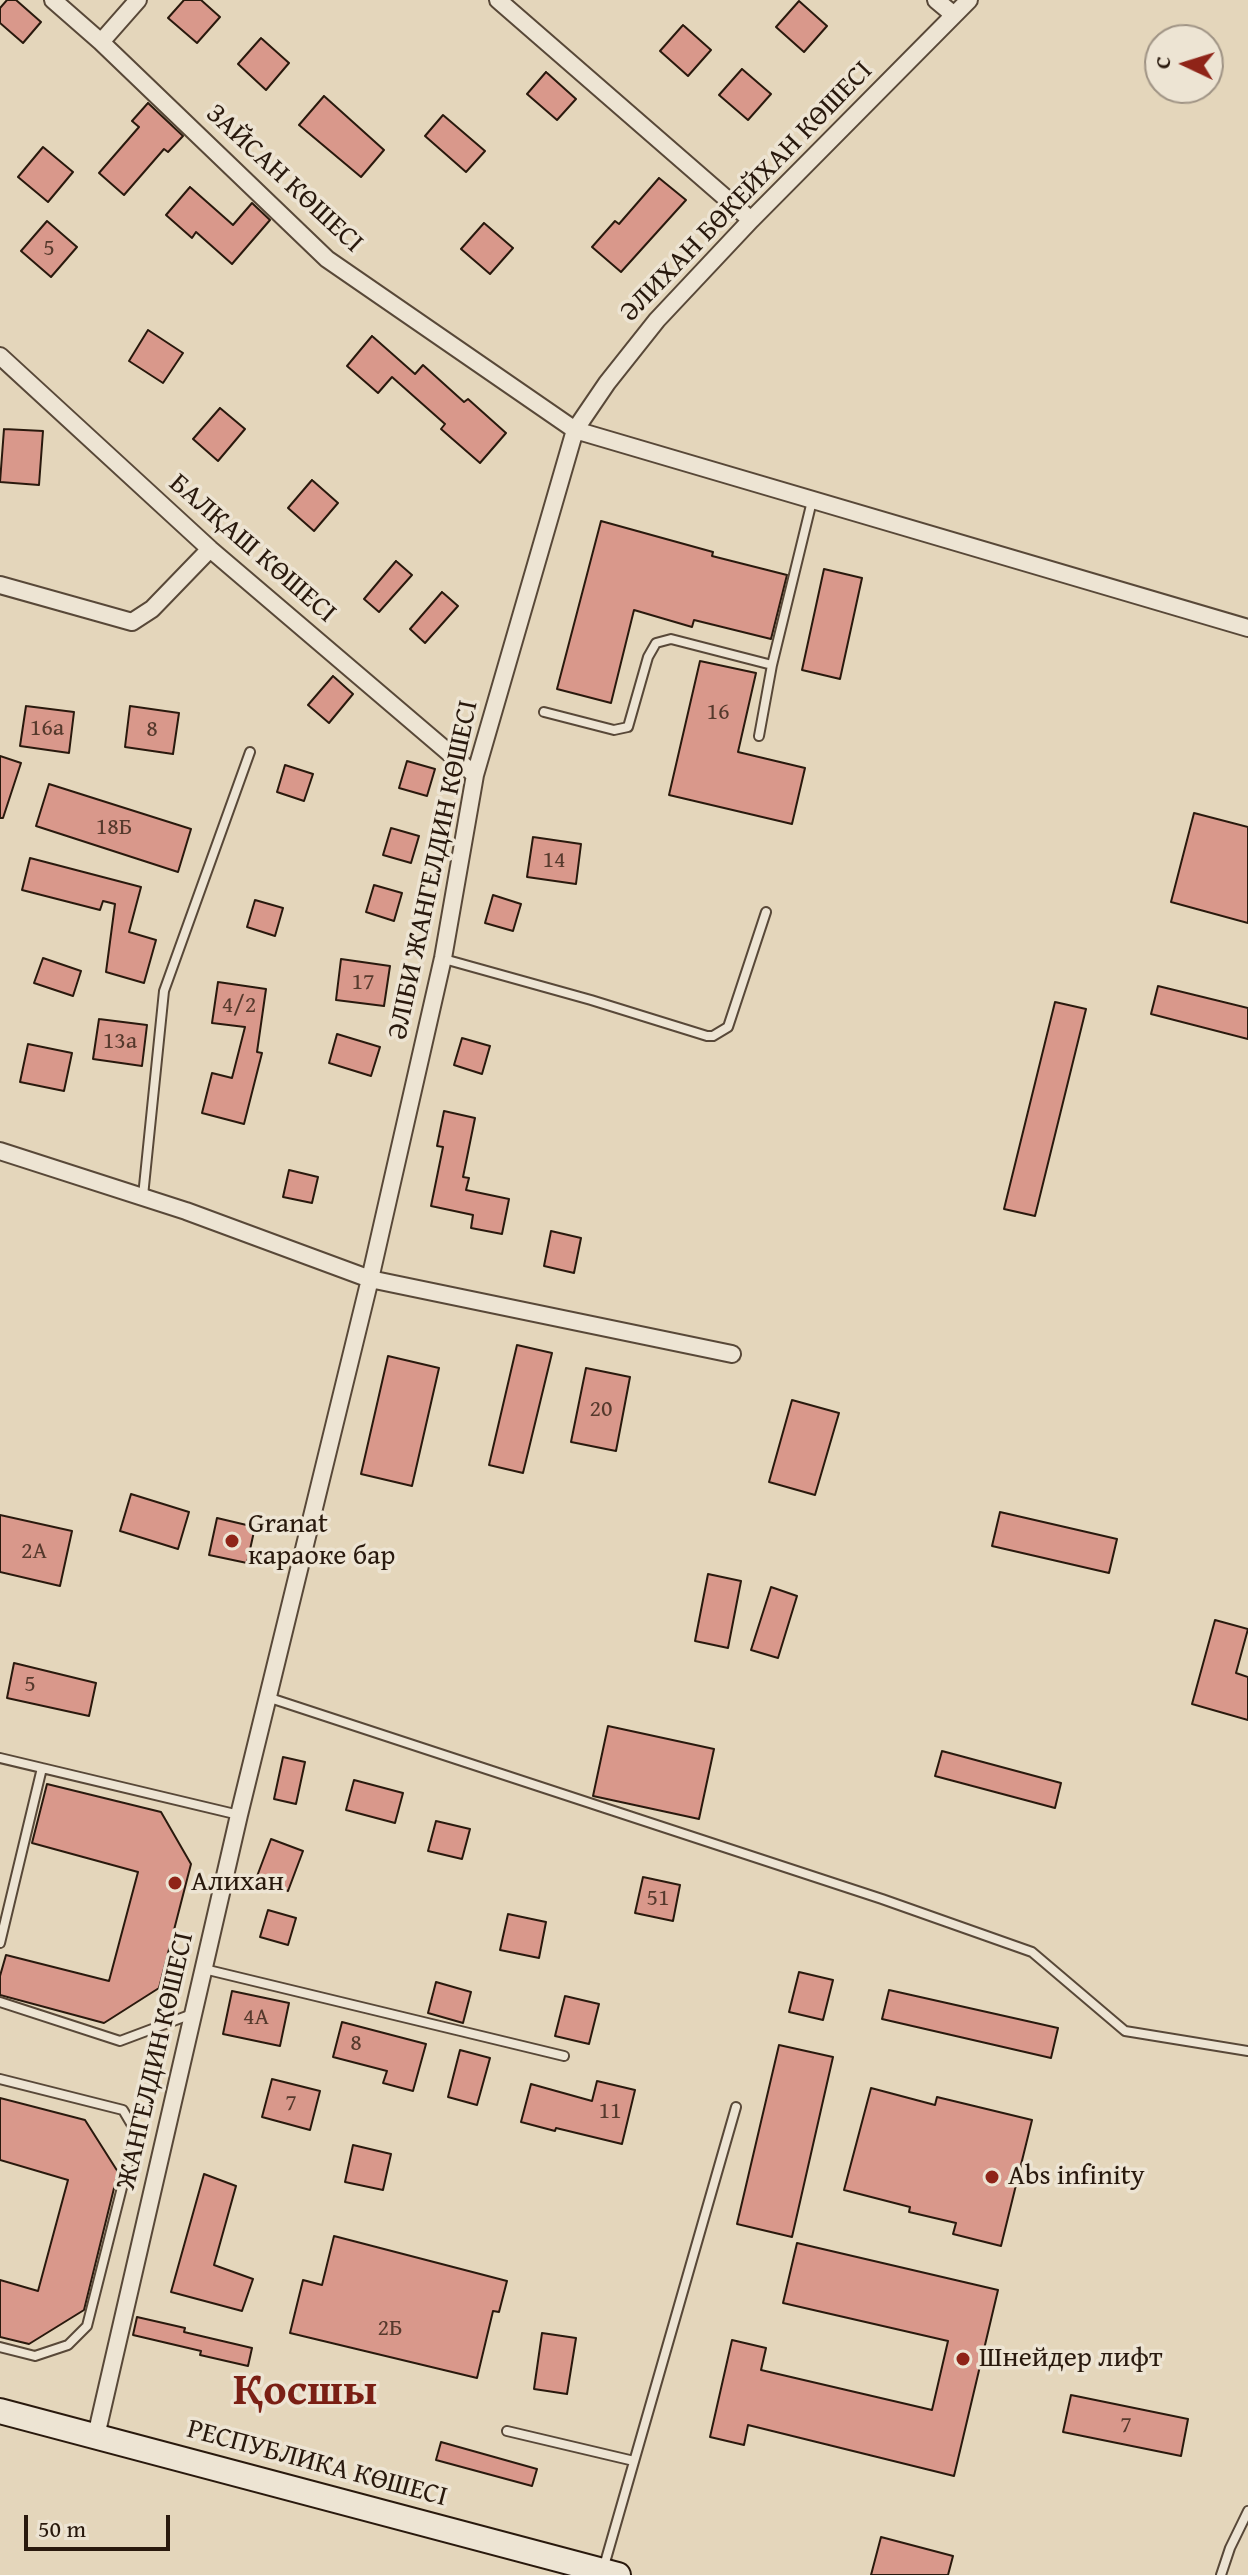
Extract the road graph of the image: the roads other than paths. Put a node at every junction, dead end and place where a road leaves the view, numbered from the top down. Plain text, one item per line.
1 (53, 0) edge
2 (138, 0) edge
3 (498, 0) edge
4 (936, 0) edge
5 (969, 0) edge
6 (954, 15) junction
7 (101, 42) junction
8 (751, 220) junction
9 (0, 356) edge
10 (575, 430) junction
11 (812, 501) junction
12 (210, 549) junction
13 (0, 585) edge
14 (1248, 628) edge
15 (772, 665) junction
16 (544, 712) dead end
17 (759, 736) dead end
18 (250, 752) dead end
19 (475, 775) junction
20 (766, 912) dead end
21 (443, 958) junction
22 (0, 1151) edge
23 (142, 1197) junction
24 (370, 1279) junction
25 (732, 1354) dead end
26 (267, 1697) junction
27 (0, 1758) edge
28 (42, 1768) junction
29 (239, 1815) junction
30 (0, 1943) edge
31 (204, 1969) junction
32 (0, 2002) edge
33 (193, 2014) junction
34 (1248, 2051) edge
35 (564, 2056) dead end
36 (0, 2079) edge
37 (736, 2107) dead end
38 (0, 2347) edge
39 (0, 2411) edge
40 (507, 2431) dead end
41 (96, 2436) junction
42 (634, 2461) junction
43 (1248, 2511) edge
44 (610, 2573) edge
45 (1221, 2575) edge

1 - 7 street, ЗАЙСАН КӨШЕСІ
2 - 7 street
3 - 8 street
4 - 6 street
5 - 6 street, ӘЛИХАН БӨКЕЙХАН КӨШЕСІ
6 - 8 street, ӘЛИХАН БӨКЕЙХАН КӨШЕСІ
7 - 10 street, ЗАЙСАН КӨШЕСІ
8 - 10 street, ӘЛИХАН БӨКЕЙХАН КӨШЕСІ
9 - 12 street, БАЛҚАШ КӨШЕСІ
10 - 11 street, ЗАЙСАН КӨШЕСІ
10 - 19 street, ӘЛІБИ ЖАНГЕЛДИН КӨШЕСІ
11 - 14 street, ЗАЙСАН КӨШЕСІ
11 - 15 lane
12 - 13 street
12 - 19 street, БАЛҚАШ КӨШЕСІ
15 - 16 lane
15 - 17 lane
18 - 23 lane
19 - 21 street, ӘЛІБИ ЖАНГЕЛДИН КӨШЕСІ
20 - 21 lane
21 - 24 street, ӘЛІБИ ЖАНГЕЛДИН КӨШЕСІ
22 - 23 street
23 - 24 street
24 - 25 street
24 - 26 street, ЖАНГЕЛДИН КӨШЕСІ
26 - 29 street, ЖАНГЕЛДИН КӨШЕСІ
26 - 34 lane
27 - 28 lane
28 - 29 lane
28 - 30 lane
29 - 31 street, ЖАНГЕЛДИН КӨШЕСІ
31 - 33 street, ЖАНГЕЛДИН КӨШЕСІ
31 - 35 lane
32 - 33 lane
33 - 41 street, ЖАНГЕЛДИН КӨШЕСІ
36 - 38 lane
37 - 42 lane
39 - 41 main road, РЕСПУБЛИКА КӨШЕСІ
40 - 42 lane
41 - 44 main road, РЕСПУБЛИКА КӨШЕСІ
42 - 44 lane
43 - 45 lane

